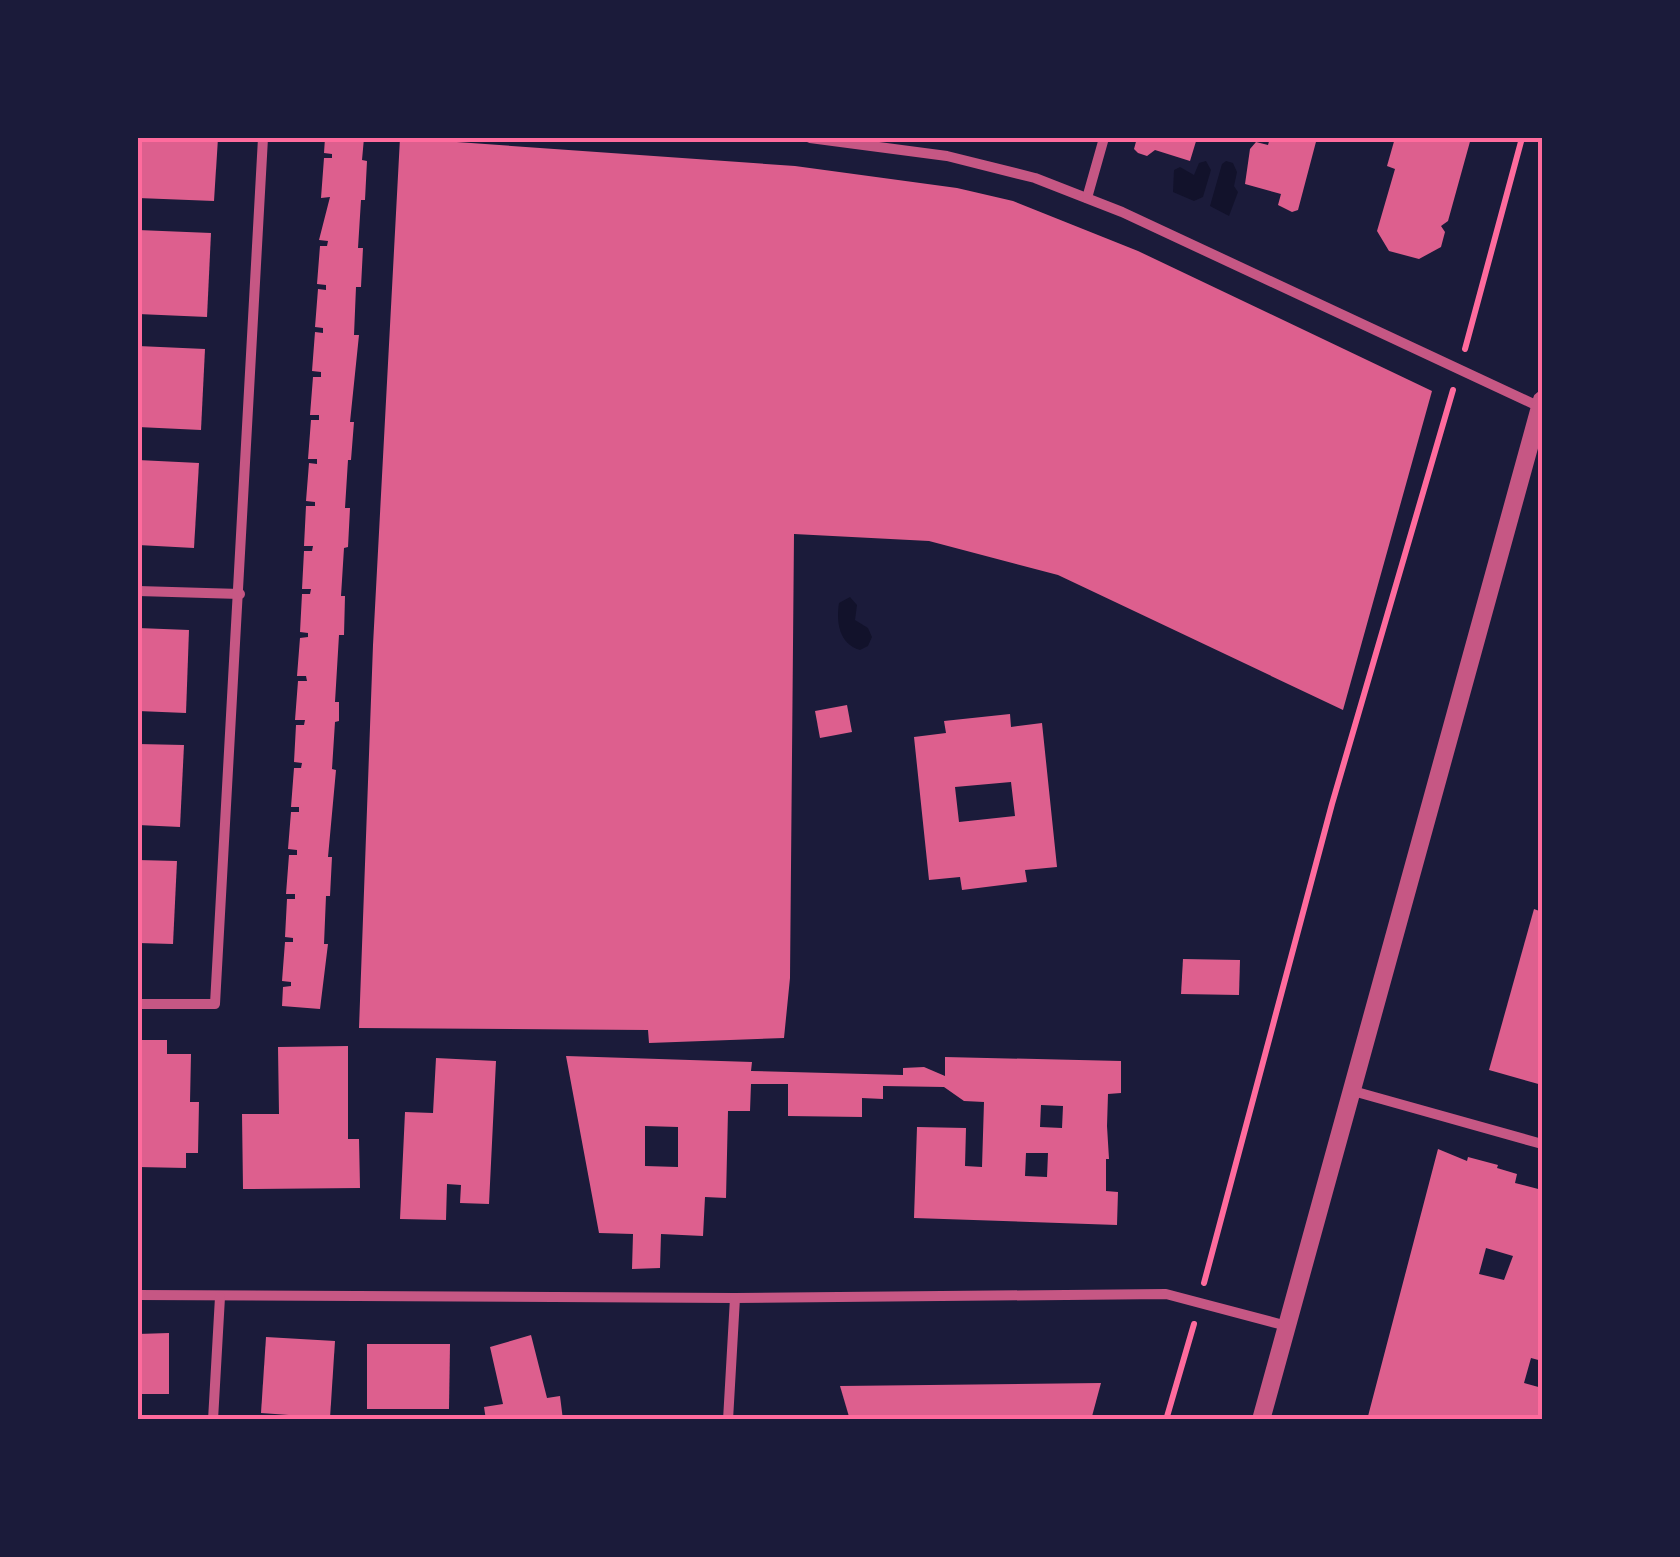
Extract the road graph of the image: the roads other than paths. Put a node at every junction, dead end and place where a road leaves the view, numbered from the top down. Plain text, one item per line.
1 (263, 138) edge
2 (810, 138) edge
3 (1104, 138) edge
4 (1087, 198) junction
5 (1542, 405) edge
6 (138, 591) edge
7 (240, 594) junction
8 (138, 1004) edge
9 (1353, 1091) junction
10 (1542, 1144) edge
11 (138, 1295) edge
12 (220, 1297) junction
13 (735, 1298) junction
14 (1287, 1326) junction
15 (213, 1420) edge
16 (728, 1420) edge
17 (1261, 1420) edge

1 - 7 street
2 - 4 street
3 - 4 street
4 - 5 street
5 - 9 street
6 - 7 street
7 - 8 street
9 - 10 street
9 - 14 street
11 - 12 street
12 - 13 street
12 - 15 street
13 - 14 street
13 - 16 street
14 - 17 street

